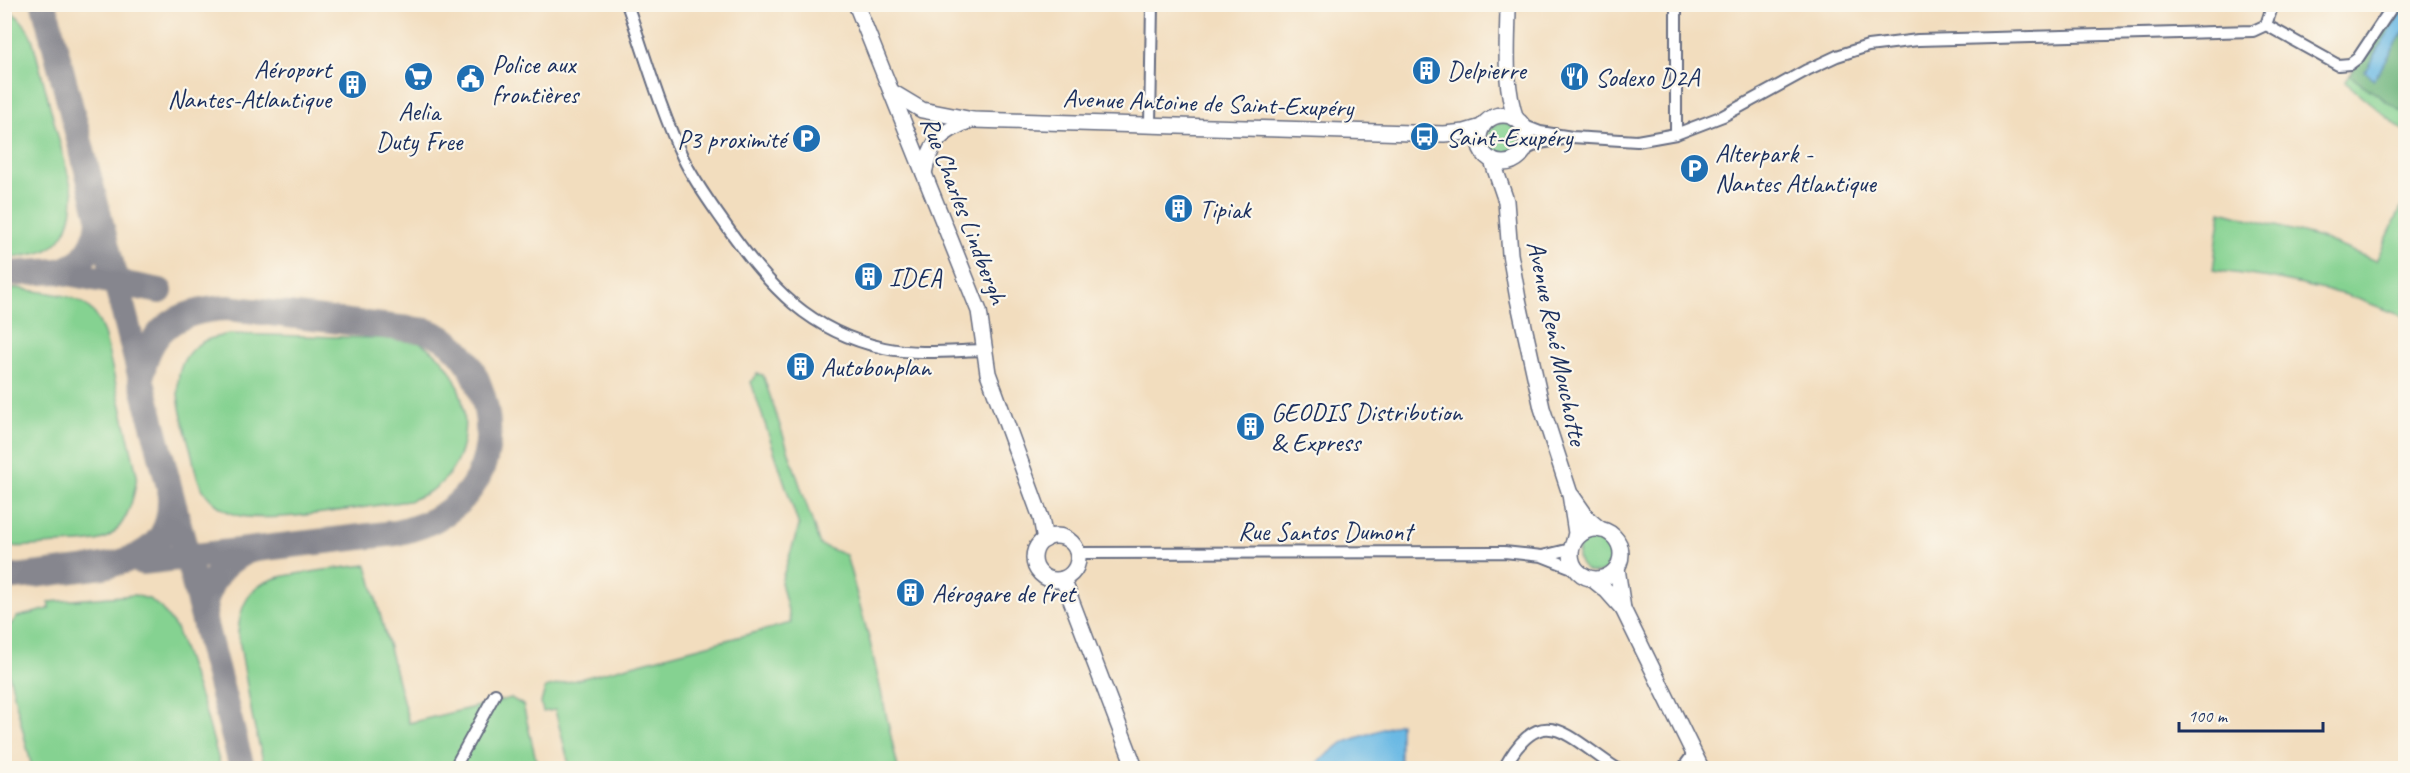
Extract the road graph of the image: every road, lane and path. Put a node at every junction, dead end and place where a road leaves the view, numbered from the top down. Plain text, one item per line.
1 (627, 4) edge
2 (856, 4) edge
3 (1152, 4) edge
4 (1508, 4) edge
5 (1676, 4) edge
6 (2272, 4) edge
7 (2394, 4) edge
8 (2266, 25) junction
9 (1507, 72) junction
10 (892, 92) junction
11 (934, 114) junction
12 (971, 120) junction
13 (1519, 122) junction
14 (1485, 123) junction
15 (1150, 124) junction
16 (1444, 134) junction
17 (1676, 134) junction
18 (909, 135) junction
19 (1572, 137) junction
20 (936, 140) junction
21 (1487, 155) junction
22 (1518, 155) junction
23 (924, 173) junction
24 (1506, 201) junction
25 (983, 350) junction
26 (1570, 494) junction
27 (1601, 530) junction
28 (1045, 540) junction
29 (1573, 545) junction
30 (1077, 553) junction
31 (1542, 556) junction
32 (1617, 568) junction
33 (1575, 569) junction
34 (1063, 579) junction
35 (1592, 579) junction
36 (1623, 609) junction
37 (495, 694) dead end
38 (1697, 763) edge
39 (455, 767) edge
40 (1135, 768) edge
41 (1504, 768) edge
42 (1616, 768) edge
43 (1683, 768) edge

1 - 25 street
2 - 10 street, Rue Charles Lindbergh
3 - 15 street
4 - 9 street
5 - 17 street
6 - 8 street
7 - 8 street
8 - 17 street
9 - 13 street
9 - 14 street
10 - 11 street, Avenue Antoine de Saint-Exupéry
10 - 18 street, Rue Charles Lindbergh
11 - 12 street, Avenue Antoine de Saint-Exupéry
11 - 18 street
12 - 15 street, Avenue Antoine de Saint-Exupéry
12 - 20 street, Avenue Antoine de Saint-Exupéry
13 - 14 street
13 - 19 street
13 - 22 street
14 - 16 street, Avenue Antoine de Saint-Exupéry
14 - 21 street
15 - 16 street, Avenue Antoine de Saint-Exupéry
16 - 21 street, Avenue Antoine de Saint-Exupéry
17 - 19 street
18 - 20 street
18 - 23 street, Rue Charles Lindbergh
19 - 22 street
20 - 23 street
21 - 22 street
21 - 24 street, Avenue René Mouchotte
22 - 24 street, Avenue René Mouchotte
23 - 25 street, Rue Charles Lindbergh
24 - 26 street, Avenue René Mouchotte
25 - 28 street, Rue Charles Lindbergh
26 - 27 street, Avenue René Mouchotte
26 - 29 street, Avenue René Mouchotte
27 - 29 street
27 - 32 street
28 - 30 street
28 - 34 street
29 - 31 street, Rue Santos Dumont
29 - 33 street
30 - 31 street, Rue Santos Dumont
30 - 34 street
31 - 33 street
32 - 35 street
32 - 36 street
33 - 35 street
34 - 40 street
35 - 36 street
36 - 38 street
37 - 39 street
38 - 43 street
41 - 42 street

